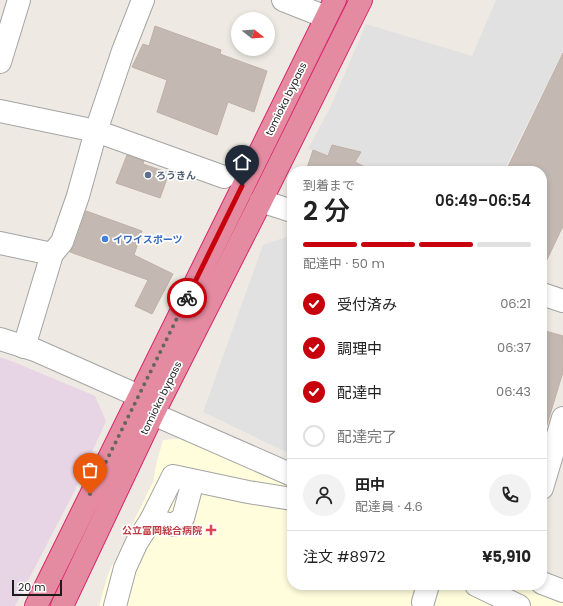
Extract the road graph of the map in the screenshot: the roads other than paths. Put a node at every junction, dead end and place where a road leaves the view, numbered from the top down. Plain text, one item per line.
1 (19, 0) edge
2 (143, 0) edge
3 (283, 0) edge
4 (361, 0) edge
5 (330, 9) edge
6 (0, 62) edge
7 (0, 111) edge
8 (96, 131) junction
9 (224, 177) dead end
10 (261, 200) junction
11 (287, 209) edge
12 (0, 243) edge
13 (52, 254) junction
14 (547, 296) edge
15 (563, 301) edge
16 (0, 339) edge
17 (29, 348) junction
18 (139, 396) junction
19 (153, 414) junction
20 (563, 418) edge
21 (547, 471) edge
22 (287, 473) edge
23 (287, 498) edge
24 (547, 585) edge
25 (486, 590) edge
26 (563, 591) edge
27 (36, 606) edge
28 (62, 606) edge
29 (115, 606) edge
30 (519, 606) edge

1 - 6 street
2 - 8 street
3 - 5 street
4 - 10 highway, tomioka bypass
5 - 18 highway, tomioka bypass
7 - 8 street
8 - 9 street
8 - 13 street
10 - 11 street
10 - 19 highway, tomioka bypass
12 - 13 street
13 - 17 street
14 - 15 street
16 - 17 street
17 - 18 street
18 - 19 street
18 - 27 highway, tomioka bypass
19 - 22 street
19 - 28 highway, tomioka bypass
20 - 21 street
23 - 29 street
24 - 26 street
25 - 30 street

